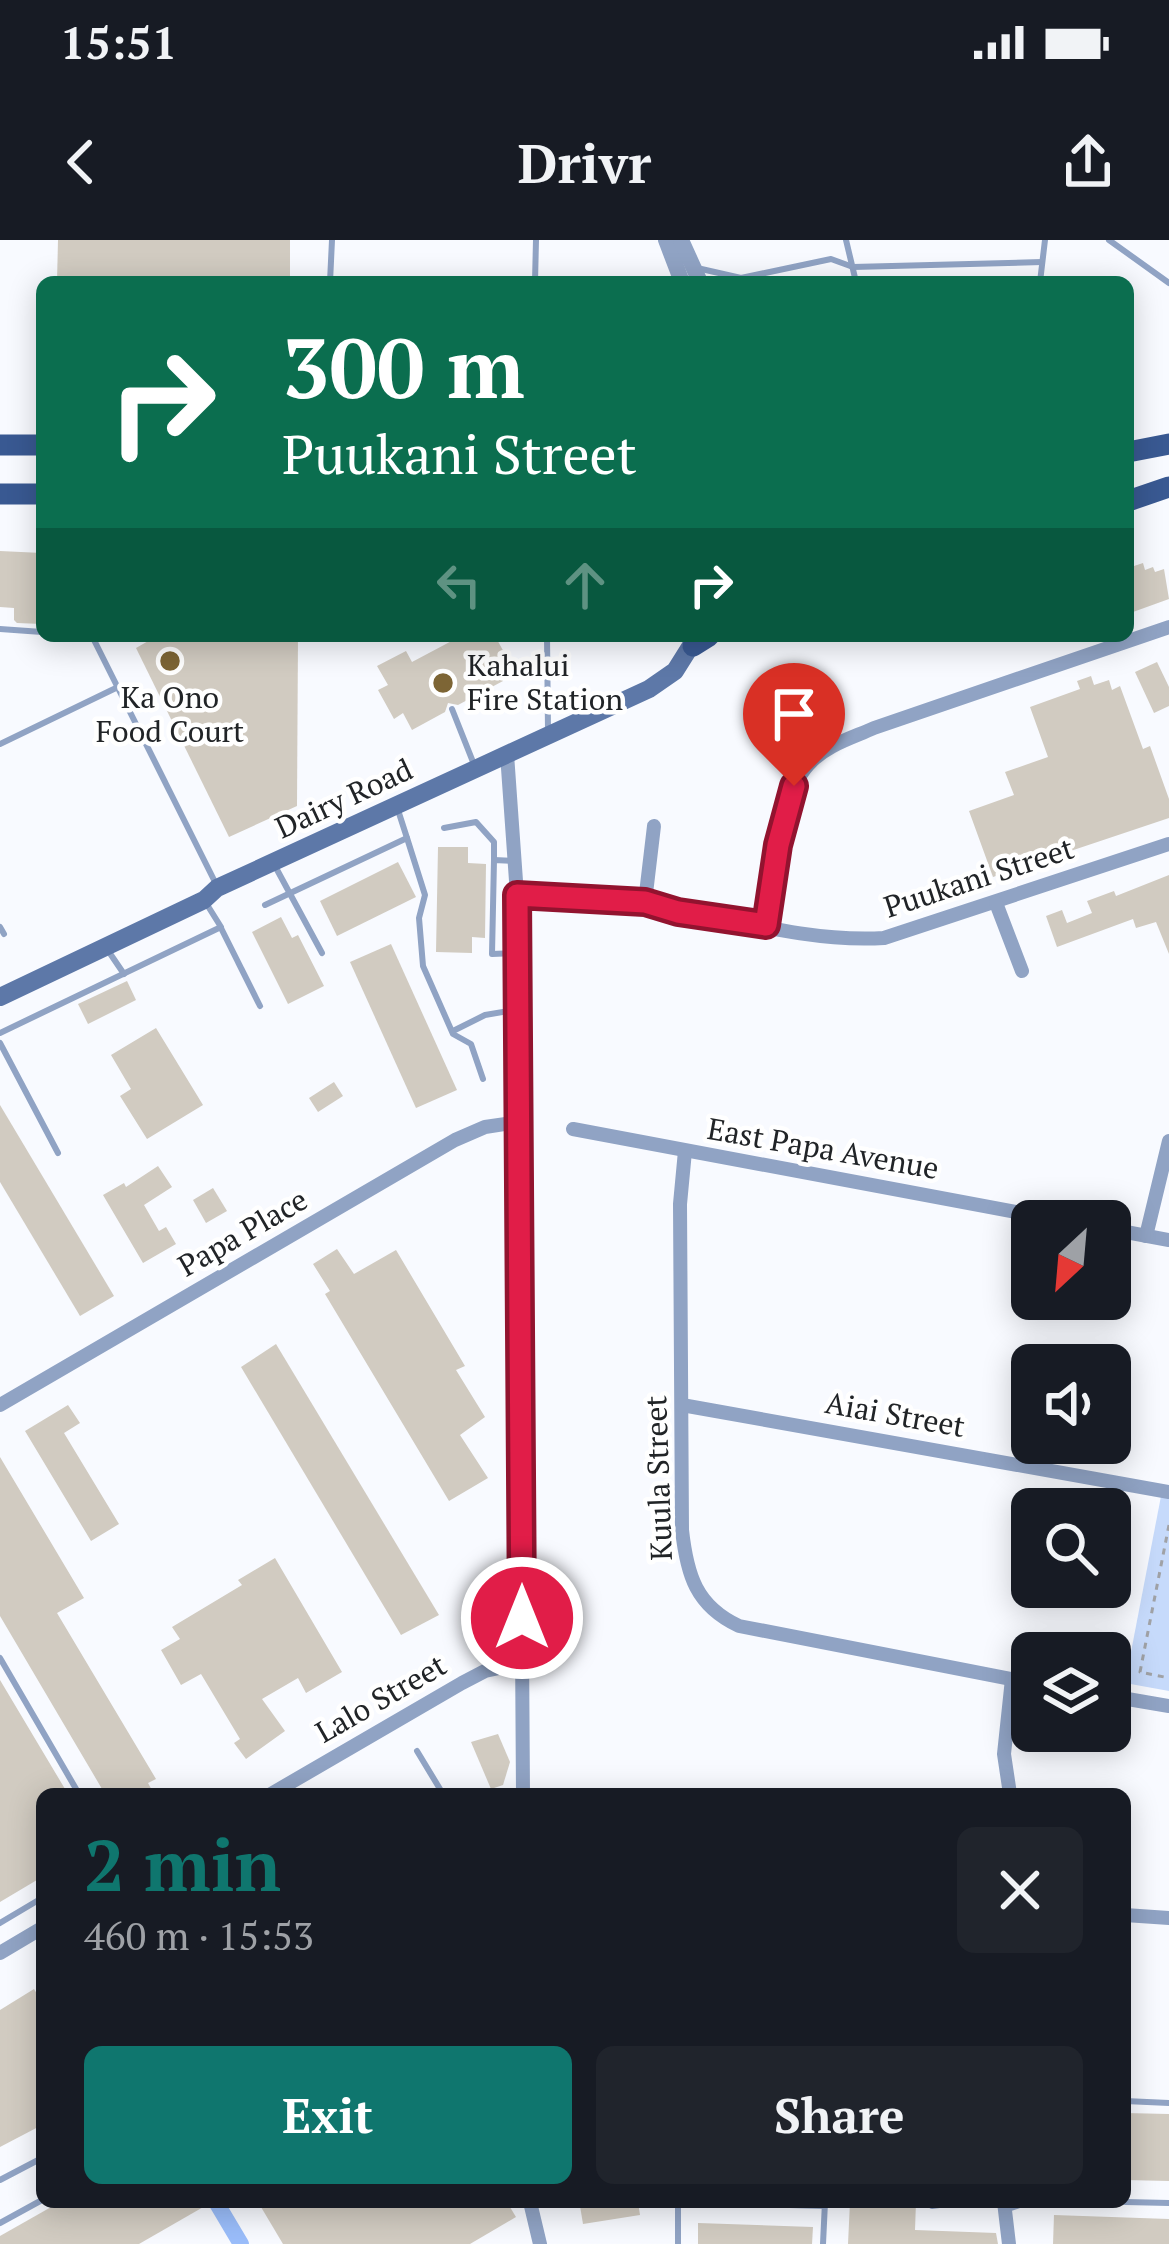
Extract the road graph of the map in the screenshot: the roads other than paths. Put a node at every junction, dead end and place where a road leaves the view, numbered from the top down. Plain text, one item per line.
1 (332, 240) edge
2 (536, 240) edge
3 (667, 240) edge
4 (681, 240) edge
5 (846, 240) edge
6 (1045, 240) edge
7 (1109, 240) edge
8 (1042, 262) junction
9 (853, 266) junction
10 (330, 276) edge
11 (535, 276) edge
12 (691, 276) edge
13 (692, 276) edge
14 (757, 276) edge
15 (855, 276) edge
16 (1041, 276) edge
17 (1169, 284) edge
18 (1169, 444) edge
19 (36, 445) edge
20 (0, 446) edge
21 (1134, 451) edge
22 (1169, 487) edge
23 (0, 494) edge
24 (36, 494) edge
25 (1134, 499) edge
26 (1169, 627) edge
27 (0, 629) edge
28 (36, 632) edge
29 (1134, 639) edge
30 (95, 642) edge
31 (548, 642) edge
32 (698, 642) edge
33 (1125, 642) edge
34 (118, 687) junction
35 (452, 709) dead end
36 (548, 735) junction
37 (0, 744) edge
38 (507, 754) junction
39 (476, 770) junction
40 (397, 807) junction
41 (654, 826) dead end
42 (444, 828) dead end
43 (407, 838) junction
44 (1169, 844) edge
45 (494, 860) junction
46 (513, 861) junction
47 (274, 864) junction
48 (291, 892) junction
49 (210, 894) junction
50 (517, 895) junction
51 (645, 902) junction
52 (996, 903) junction
53 (265, 905) dead end
54 (766, 925) junction
55 (220, 927) junction
56 (105, 945) junction
57 (322, 952) dead end
58 (517, 953) junction
59 (1022, 971) dead end
60 (124, 974) junction
61 (0, 997) edge
62 (260, 1006) dead end
63 (517, 1009) junction
64 (452, 1031) junction
65 (0, 1033) edge
66 (0, 1045) edge
67 (483, 1079) dead end
68 (518, 1123) junction
69 (573, 1129) dead end
70 (1169, 1141) edge
71 (686, 1151) junction
72 (58, 1153) dead end
73 (1011, 1211) edge
74 (1131, 1233) edge
75 (1146, 1236) junction
76 (1169, 1240) edge
77 (0, 1405) edge
78 (682, 1406) junction
79 (1169, 1492) edge
80 (0, 1658) edge
81 (522, 1663) junction
82 (1011, 1679) edge
83 (1011, 1688) edge
84 (1131, 1700) edge
85 (1169, 1706) edge
86 (417, 1751) dead end
87 (76, 1788) edge
88 (281, 1788) edge
89 (439, 1788) edge
90 (523, 1788) edge
91 (1009, 1788) edge
92 (36, 1902) edge
93 (1131, 1915) edge
94 (1169, 1918) edge
95 (0, 1923) edge
96 (36, 1931) edge
97 (0, 1952) edge
98 (1131, 2101) edge
99 (1169, 2104) edge
100 (36, 2161) edge
101 (0, 2180) edge
102 (1131, 2202) edge
103 (36, 2203) edge
104 (1169, 2204) edge
105 (532, 2208) edge
106 (678, 2208) edge
107 (825, 2208) edge
108 (1005, 2208) edge
109 (0, 2223) edge
110 (541, 2244) edge
111 (678, 2244) edge
112 (824, 2244) edge
113 (1010, 2244) edge

1 - 10 lane
2 - 11 lane
3 - 12 street
4 - 13 street
5 - 9 lane
6 - 8 lane
7 - 17 lane
8 - 9 lane
8 - 16 lane
9 - 14 lane
9 - 15 lane
18 - 21 main road
19 - 20 main road
22 - 25 main road
23 - 24 main road
26 - 29 street
27 - 28 lane
30 - 34 lane
31 - 36 lane
32 - 36 main road, Dairy Road
33 - 54 street
34 - 37 lane
34 - 49 lane
35 - 39 lane
36 - 38 main road, Dairy Road
38 - 39 main road, Dairy Road
38 - 46 street
39 - 40 main road, Dairy Road
40 - 43 lane
40 - 47 main road, Dairy Road
41 - 51 street
42 - 45 lane
43 - 48 lane
43 - 64 lane
44 - 52 street, Puukani Street
45 - 46 lane
45 - 58 lane
46 - 50 street
47 - 48 lane
47 - 49 main road, Dairy Road
48 - 53 lane
48 - 57 lane
49 - 55 lane
49 - 56 main road, Dairy Road
50 - 51 street, Puukani Street
50 - 58 street
51 - 54 street, Puukani Street
52 - 54 street, Puukani Street
52 - 59 street
55 - 60 lane
55 - 62 lane
56 - 60 lane
56 - 61 main road, Dairy Road
58 - 63 street
60 - 65 lane
63 - 64 lane
63 - 68 street
64 - 67 lane
66 - 72 lane
68 - 77 street, Papa Place
68 - 81 street
69 - 71 street, East Papa Avenue
70 - 75 street
71 - 73 street, East Papa Avenue
71 - 78 street, Kuula Street
74 - 75 street
75 - 76 street
78 - 79 street, Aiai Street
78 - 82 street, Kuula Street
80 - 87 lane
81 - 88 street, Lalo Street
81 - 90 street
83 - 91 street
84 - 85 street
86 - 89 lane
92 - 95 lane
93 - 94 street
96 - 97 street
98 - 99 lane
100 - 101 lane
102 - 104 lane
103 - 109 lane
105 - 110 street
106 - 111 lane
107 - 112 lane
108 - 113 street

